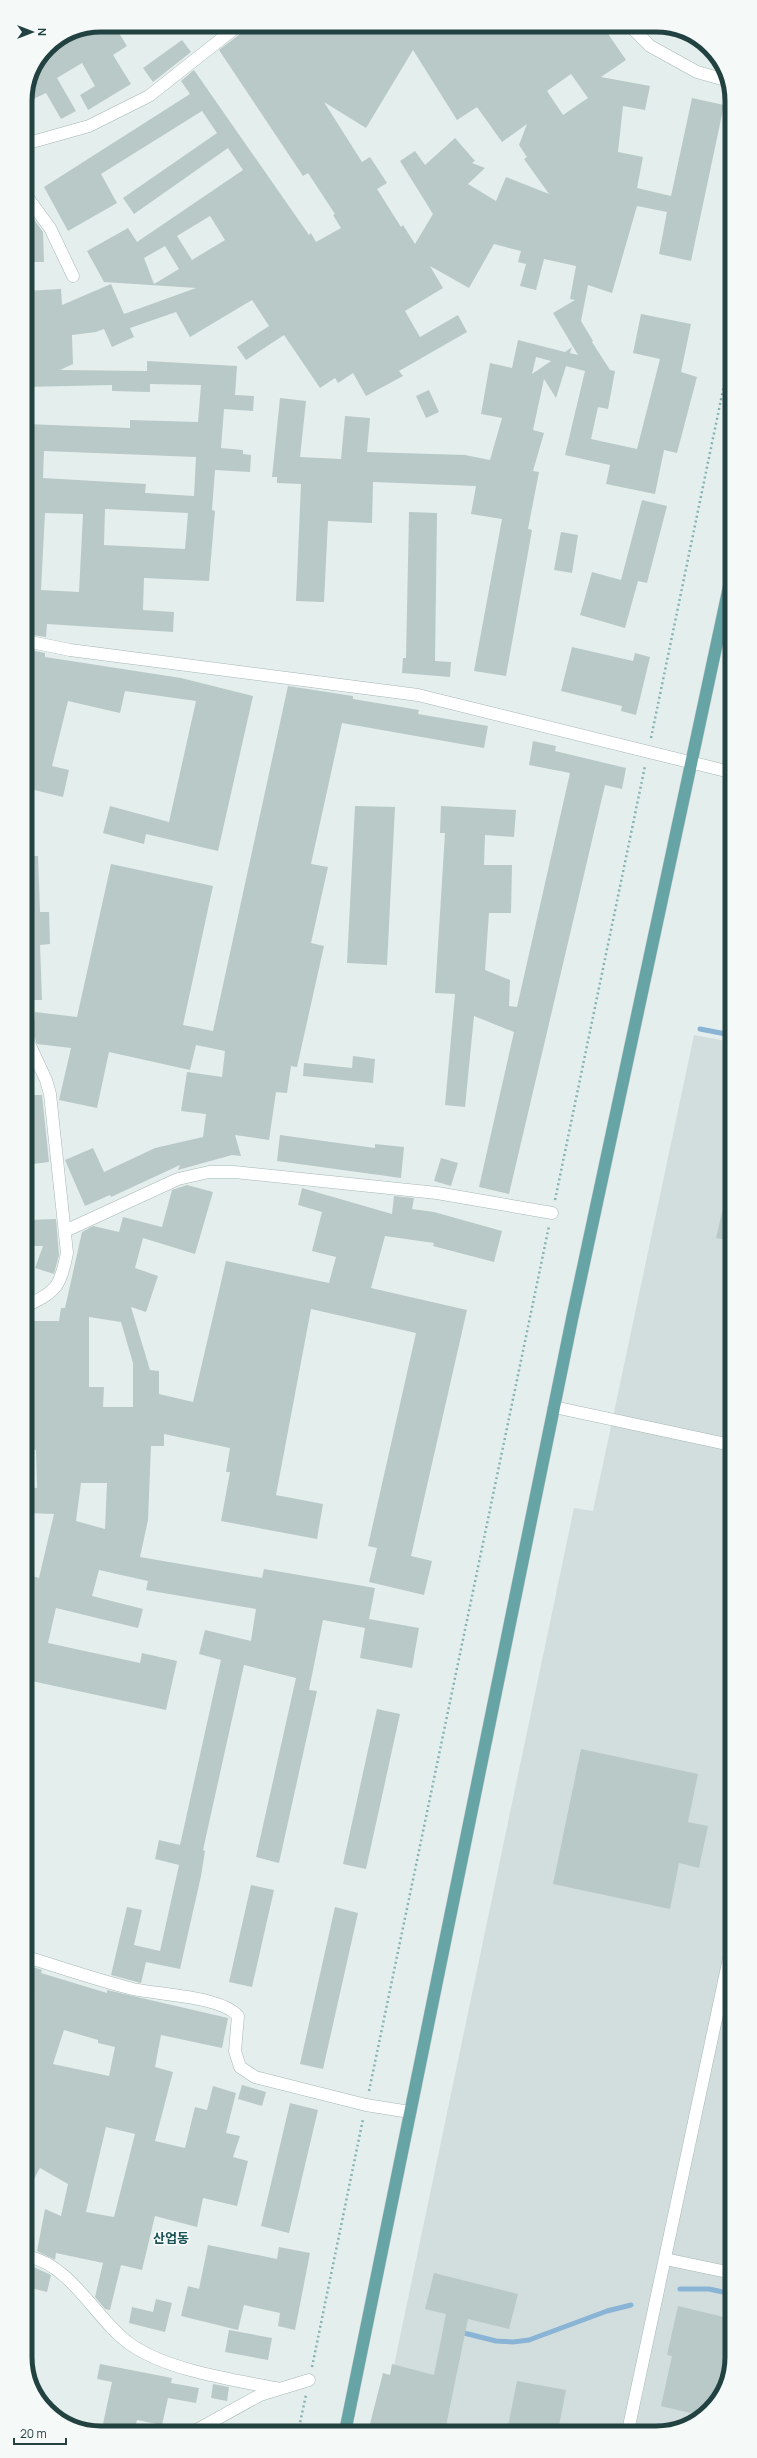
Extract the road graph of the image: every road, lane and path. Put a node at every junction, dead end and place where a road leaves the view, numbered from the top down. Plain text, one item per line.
1 (230, 32) edge
2 (636, 32) edge
3 (721, 79) edge
4 (32, 142) edge
5 (32, 204) edge
6 (73, 276) dead end
7 (725, 380) edge
8 (725, 605) edge
9 (32, 642) edge
10 (647, 753) junction
11 (691, 763) junction
12 (725, 771) edge
13 (32, 1050) edge
14 (552, 1213) junction
15 (65, 1231) junction
16 (32, 1303) edge
17 (554, 1407) junction
18 (725, 1444) edge
19 (32, 1958) edge
20 (725, 1977) edge
21 (366, 2105) junction
22 (410, 2112) junction
23 (32, 2257) edge
24 (665, 2259) junction
25 (725, 2272) edge
26 (309, 2380) junction
27 (280, 2389) junction
28 (204, 2426) edge
29 (299, 2426) edge
30 (346, 2426) edge
31 (629, 2426) edge

1 - 4 street
2 - 3 street
5 - 6 street
7 - 10 path
8 - 11 main road
9 - 10 street
10 - 11 street
10 - 14 path
11 - 12 street
11 - 17 main road
13 - 15 street
14 - 15 street
14 - 21 path
15 - 16 street
17 - 18 street
17 - 22 main road
19 - 21 street
20 - 24 street
21 - 22 street
21 - 26 path
22 - 30 main road
23 - 27 street
24 - 25 street
24 - 31 street
26 - 27 street
26 - 29 path
27 - 28 street

